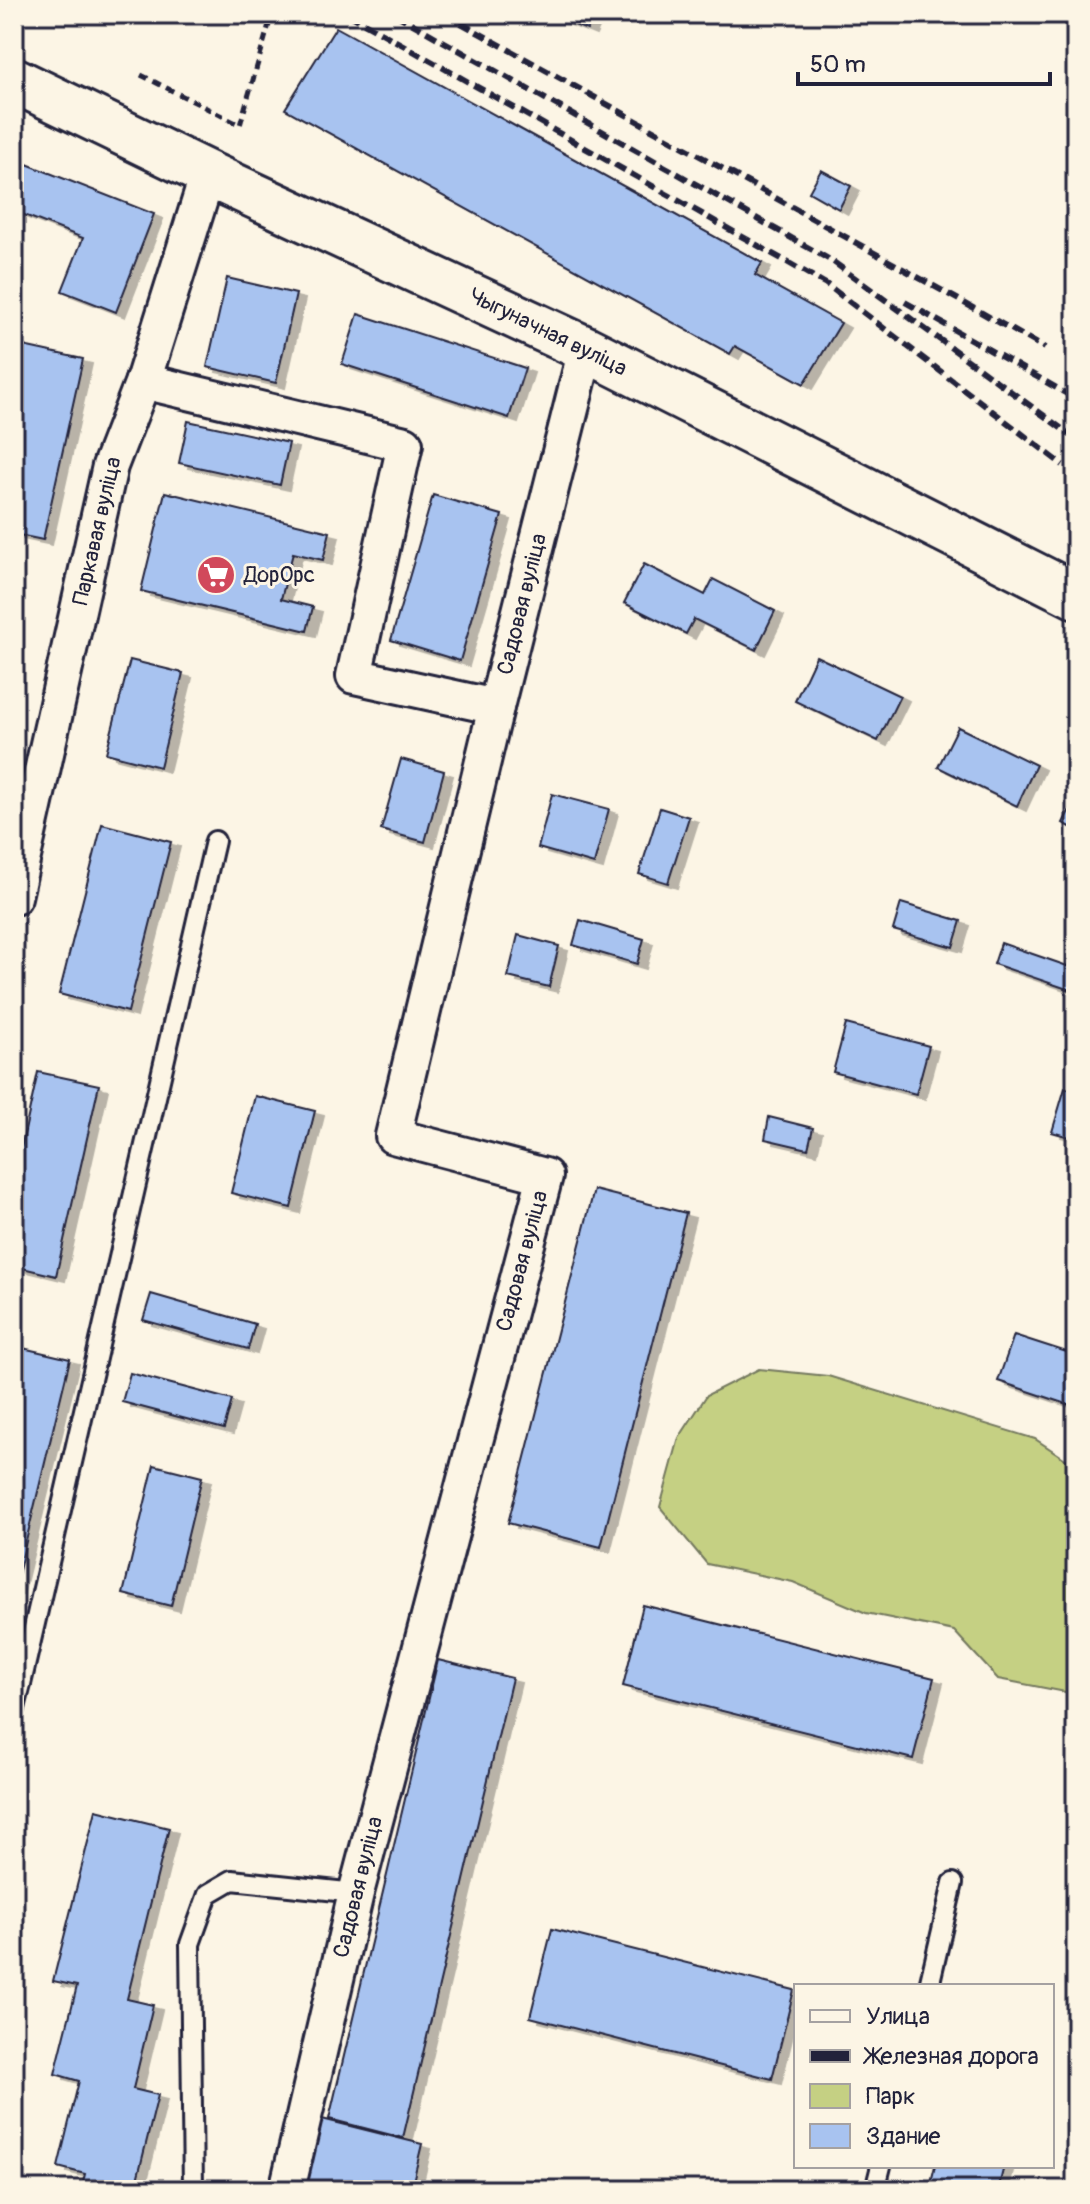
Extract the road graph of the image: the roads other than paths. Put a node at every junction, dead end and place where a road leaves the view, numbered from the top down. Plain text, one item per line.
1 (14, 80) edge
2 (208, 174) junction
3 (586, 349) junction
4 (143, 381) junction
5 (1076, 596) edge
6 (496, 707) junction
7 (215, 841) dead end
8 (14, 897) edge
9 (17, 1683) edge
10 (14, 1712) edge
11 (953, 1883) dead end
12 (356, 1893) junction
13 (929, 1984) edge
14 (880, 2168) edge
15 (193, 2190) edge
16 (287, 2190) edge
17 (875, 2190) edge

1 - 2 main road, Чыгуначная вуліца
2 - 3 main road, Чыгуначная вуліца
2 - 4 street, Паркавая вуліца
3 - 5 main road, Чыгуначная вуліца
3 - 6 street, Садовая вуліца
4 - 6 street
4 - 8 street, Паркавая вуліца
6 - 12 street, Садовая вуліца
7 - 9 lane
9 - 10 lane
11 - 13 lane
12 - 15 lane
12 - 16 street, Садовая вуліца
14 - 17 lane

